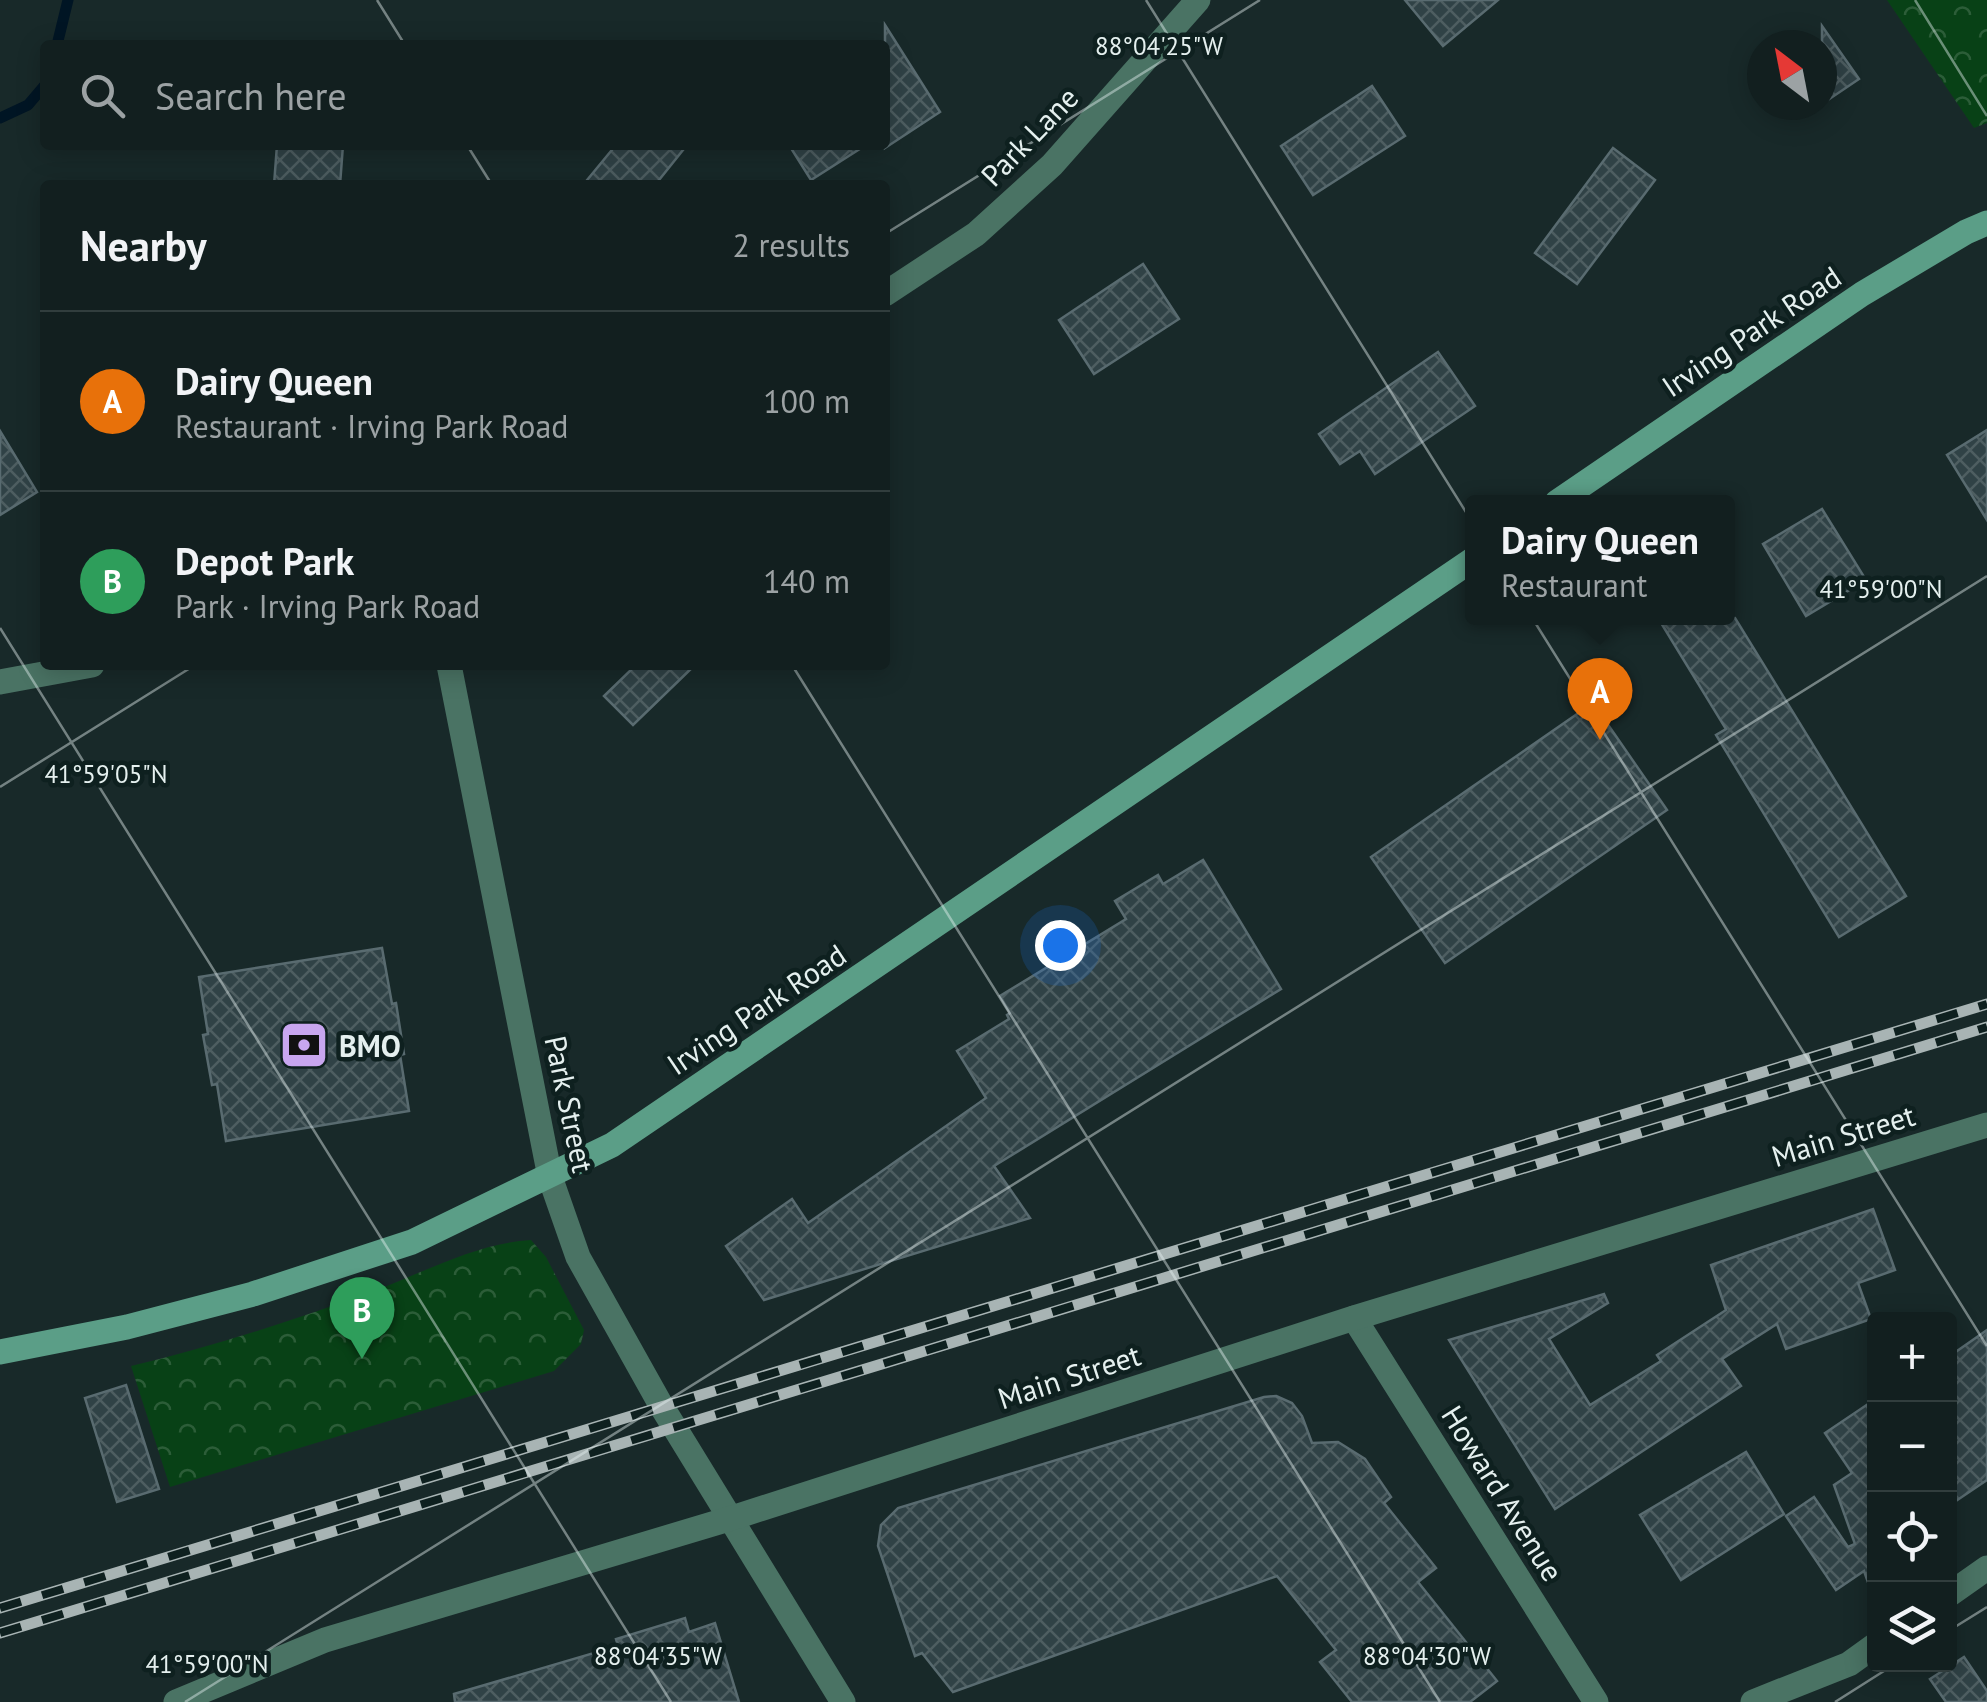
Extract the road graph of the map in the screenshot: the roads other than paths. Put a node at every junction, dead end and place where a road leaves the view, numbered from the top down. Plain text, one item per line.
1 (1198, 0) edge
2 (1987, 223) edge
3 (890, 291) edge
4 (1567, 495) edge
5 (1465, 565) edge
6 (65, 670) edge
7 (450, 670) edge
8 (0, 682) edge
9 (1987, 1125) edge
10 (550, 1177) junction
11 (1354, 1318) junction
12 (0, 1352) edge
13 (729, 1519) junction
14 (1987, 1568) edge
15 (1957, 1589) edge
16 (1867, 1651) edge
17 (176, 1702) edge
18 (843, 1702) edge
19 (1596, 1702) edge
20 (1753, 1702) edge

1 - 3 street, Park Lane
2 - 4 main road, Irving Park Road
5 - 10 main road, Irving Park Road
6 - 8 street
7 - 10 street, Park Street
9 - 11 street, Main Street
10 - 12 main road, Irving Park Road
10 - 13 street, Park Street
11 - 13 street, Main Street
11 - 19 street, Howard Avenue
13 - 17 street, Main Street
13 - 18 street, Park Street
14 - 15 street
16 - 20 street

